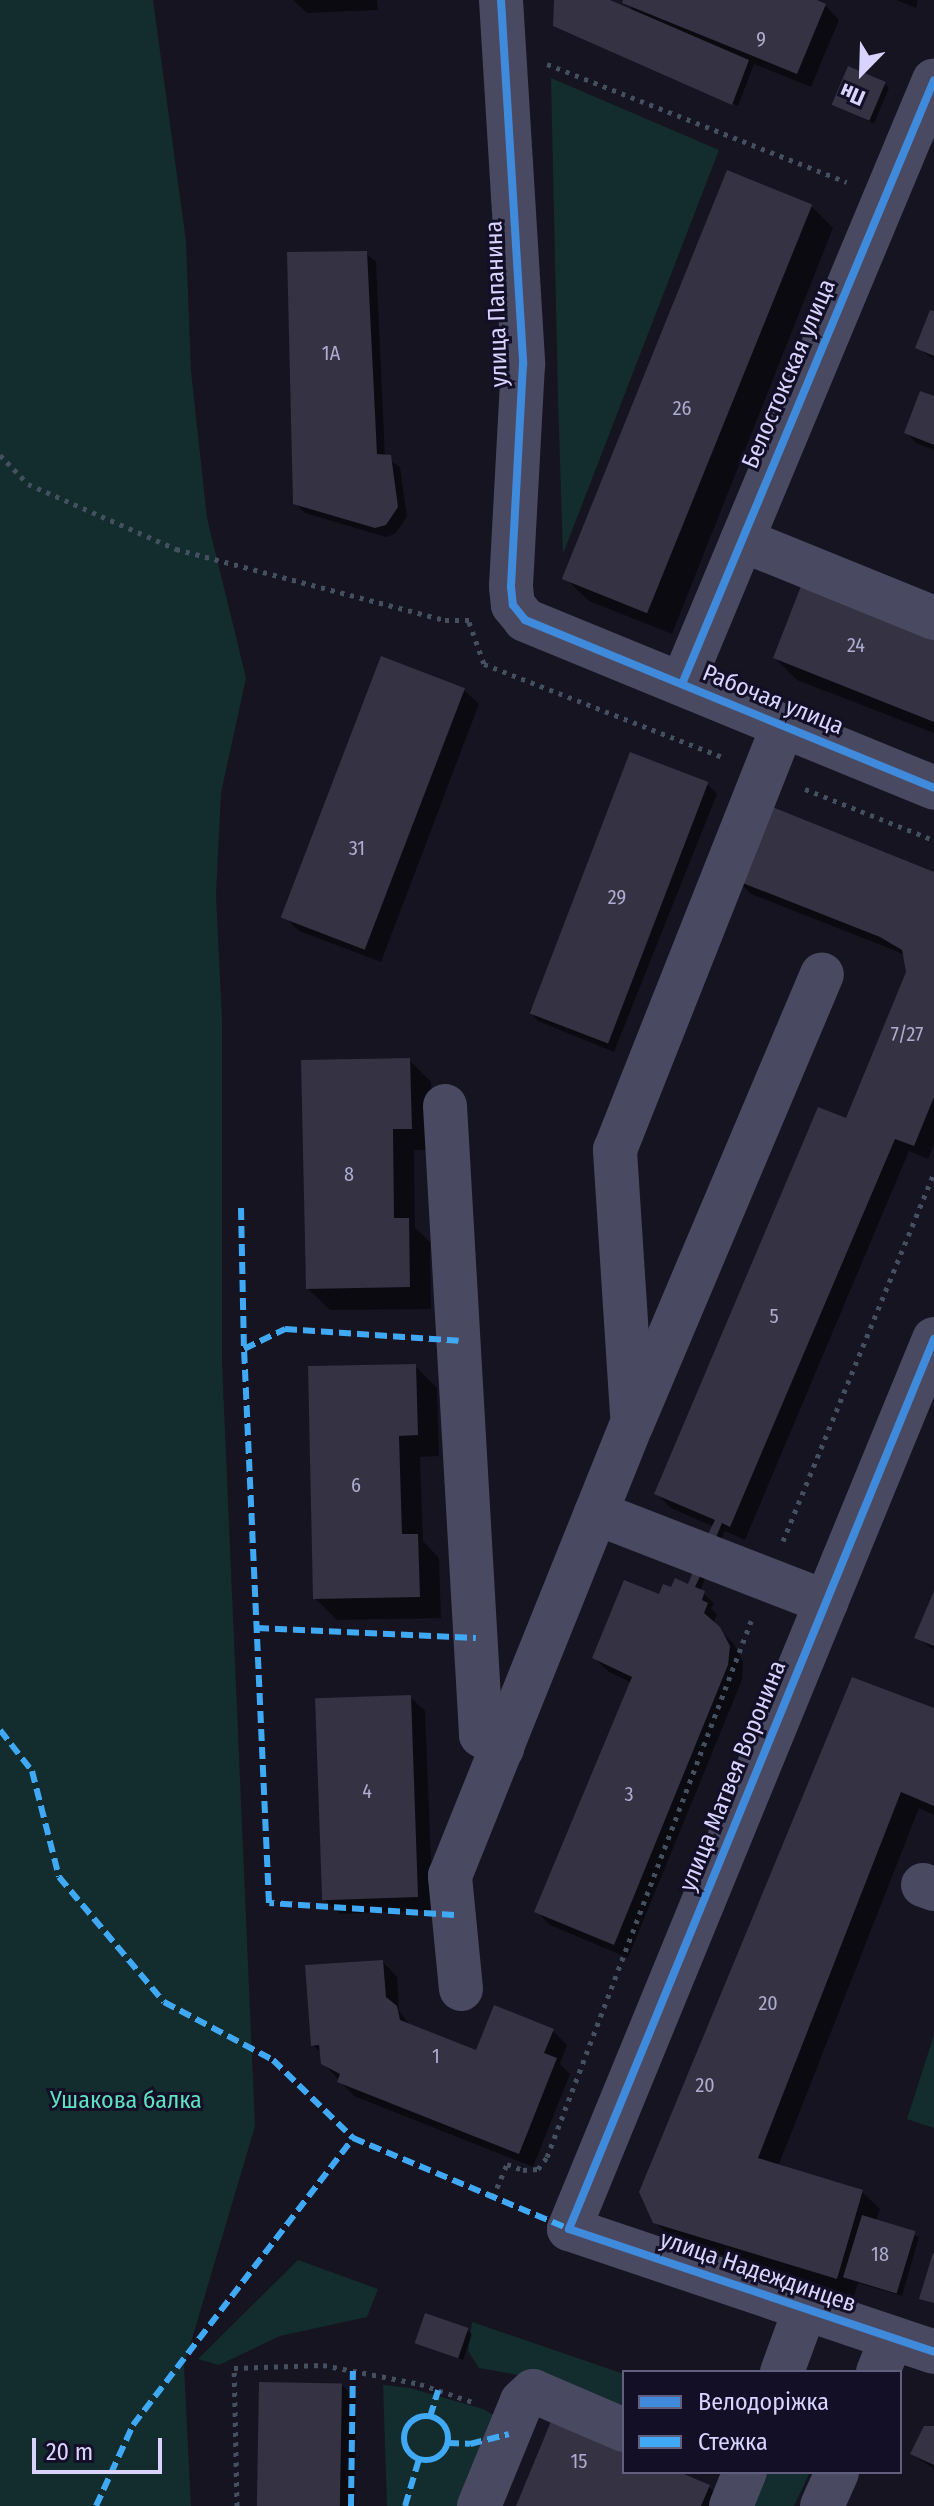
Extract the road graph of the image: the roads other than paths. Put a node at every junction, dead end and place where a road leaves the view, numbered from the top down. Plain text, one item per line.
1 (501, 0) edge
2 (934, 80) edge
3 (742, 540) junction
4 (513, 605) joint
5 (934, 618) edge
6 (682, 684) junction
7 (783, 726) junction
8 (934, 788) edge
9 (822, 975) dead end
10 (445, 1106) dead end
11 (934, 1339) edge
12 (632, 1424) junction
13 (596, 1513) junction
14 (826, 1602) junction
15 (502, 1748) junction
16 (461, 1989) dead end
17 (569, 2229) joint
18 (805, 2309) junction
19 (934, 2352) edge
20 (885, 2355) edge
21 (783, 2370) edge
22 (622, 2429) edge
23 (836, 2474) edge
24 (479, 2506) edge
25 (822, 2506) edge

1 - 4 street, улица Папанина
2 - 3 street, Белостокская улица
3 - 5 street
3 - 6 street, Белостокская улица
4 - 6 street, Рабочая улица
6 - 7 street, Рабочая улица
7 - 8 street, Рабочая улица
7 - 12 street
9 - 12 street
10 - 15 street
11 - 14 street, улица Матвея Воронина
12 - 13 street
13 - 14 street
13 - 15 street
14 - 17 street, улица Матвея Воронина
15 - 16 street
17 - 18 street, улица Надеждинцев
18 - 20 street, улица Надеждинцев
18 - 21 street
19 - 20 street, улица Надеждинцев
22 - 24 street
23 - 25 street

